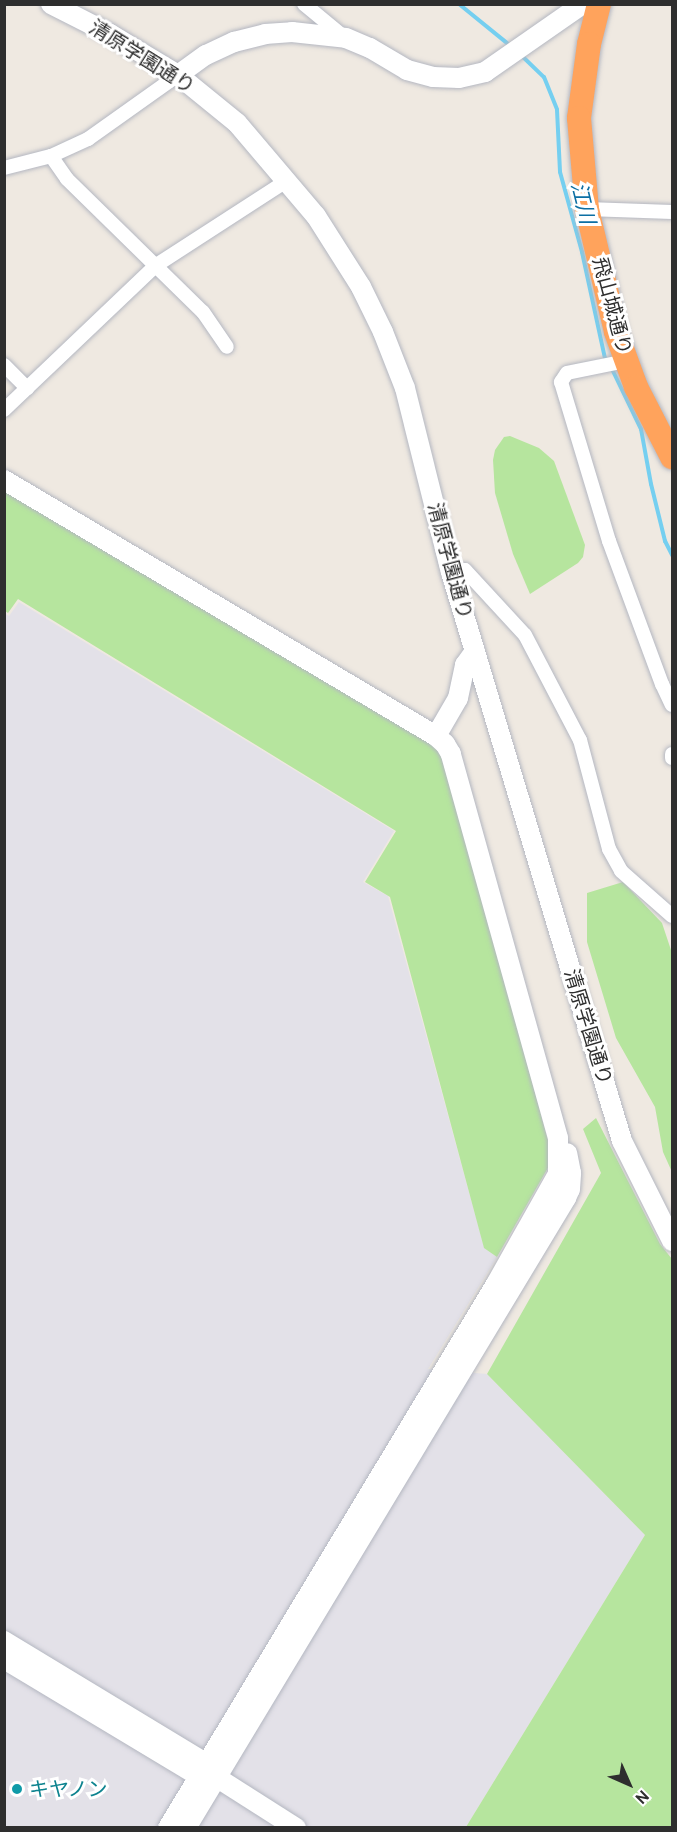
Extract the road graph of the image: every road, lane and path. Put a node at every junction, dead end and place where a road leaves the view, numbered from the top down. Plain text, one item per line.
1 (51, 4) edge
2 (304, 4) edge
3 (583, 4) edge
4 (599, 4) edge
5 (346, 38) junction
6 (178, 75) junction
7 (51, 156) junction
8 (4, 168) edge
9 (288, 180) junction
10 (587, 209) junction
11 (672, 212) edge
12 (155, 266) junction
13 (227, 346) dead end
14 (626, 361) junction
15 (4, 365) edge
16 (27, 388) junction
17 (4, 410) edge
18 (672, 457) edge
19 (4, 480) edge
20 (451, 572) junction
21 (475, 651) junction
22 (672, 705) edge
23 (436, 736) junction
24 (672, 916) edge
25 (672, 1242) edge
26 (4, 1641) edge
27 (4, 1659) edge
28 (208, 1772) junction
29 (168, 1827) edge
30 (186, 1827) edge
31 (296, 1827) edge

1 - 6 street, 清原学園通り
2 - 5 street
3 - 5 street
4 - 10 highway, 飛山城通り
5 - 6 street
6 - 7 street
6 - 9 street, 清原学園通り
7 - 8 street
7 - 12 street
9 - 12 street
9 - 20 street, 清原学園通り
10 - 11 street
10 - 14 highway, 飛山城通り
12 - 13 street
12 - 16 street
14 - 18 highway, 飛山城通り
14 - 22 street
15 - 16 street
16 - 17 street
19 - 23 street
20 - 21 street, 清原学園通り
20 - 24 street
21 - 23 street
21 - 25 street, 清原学園通り
23 - 28 street
26 - 28 street
27 - 28 street
28 - 29 street
28 - 30 street
28 - 31 street

